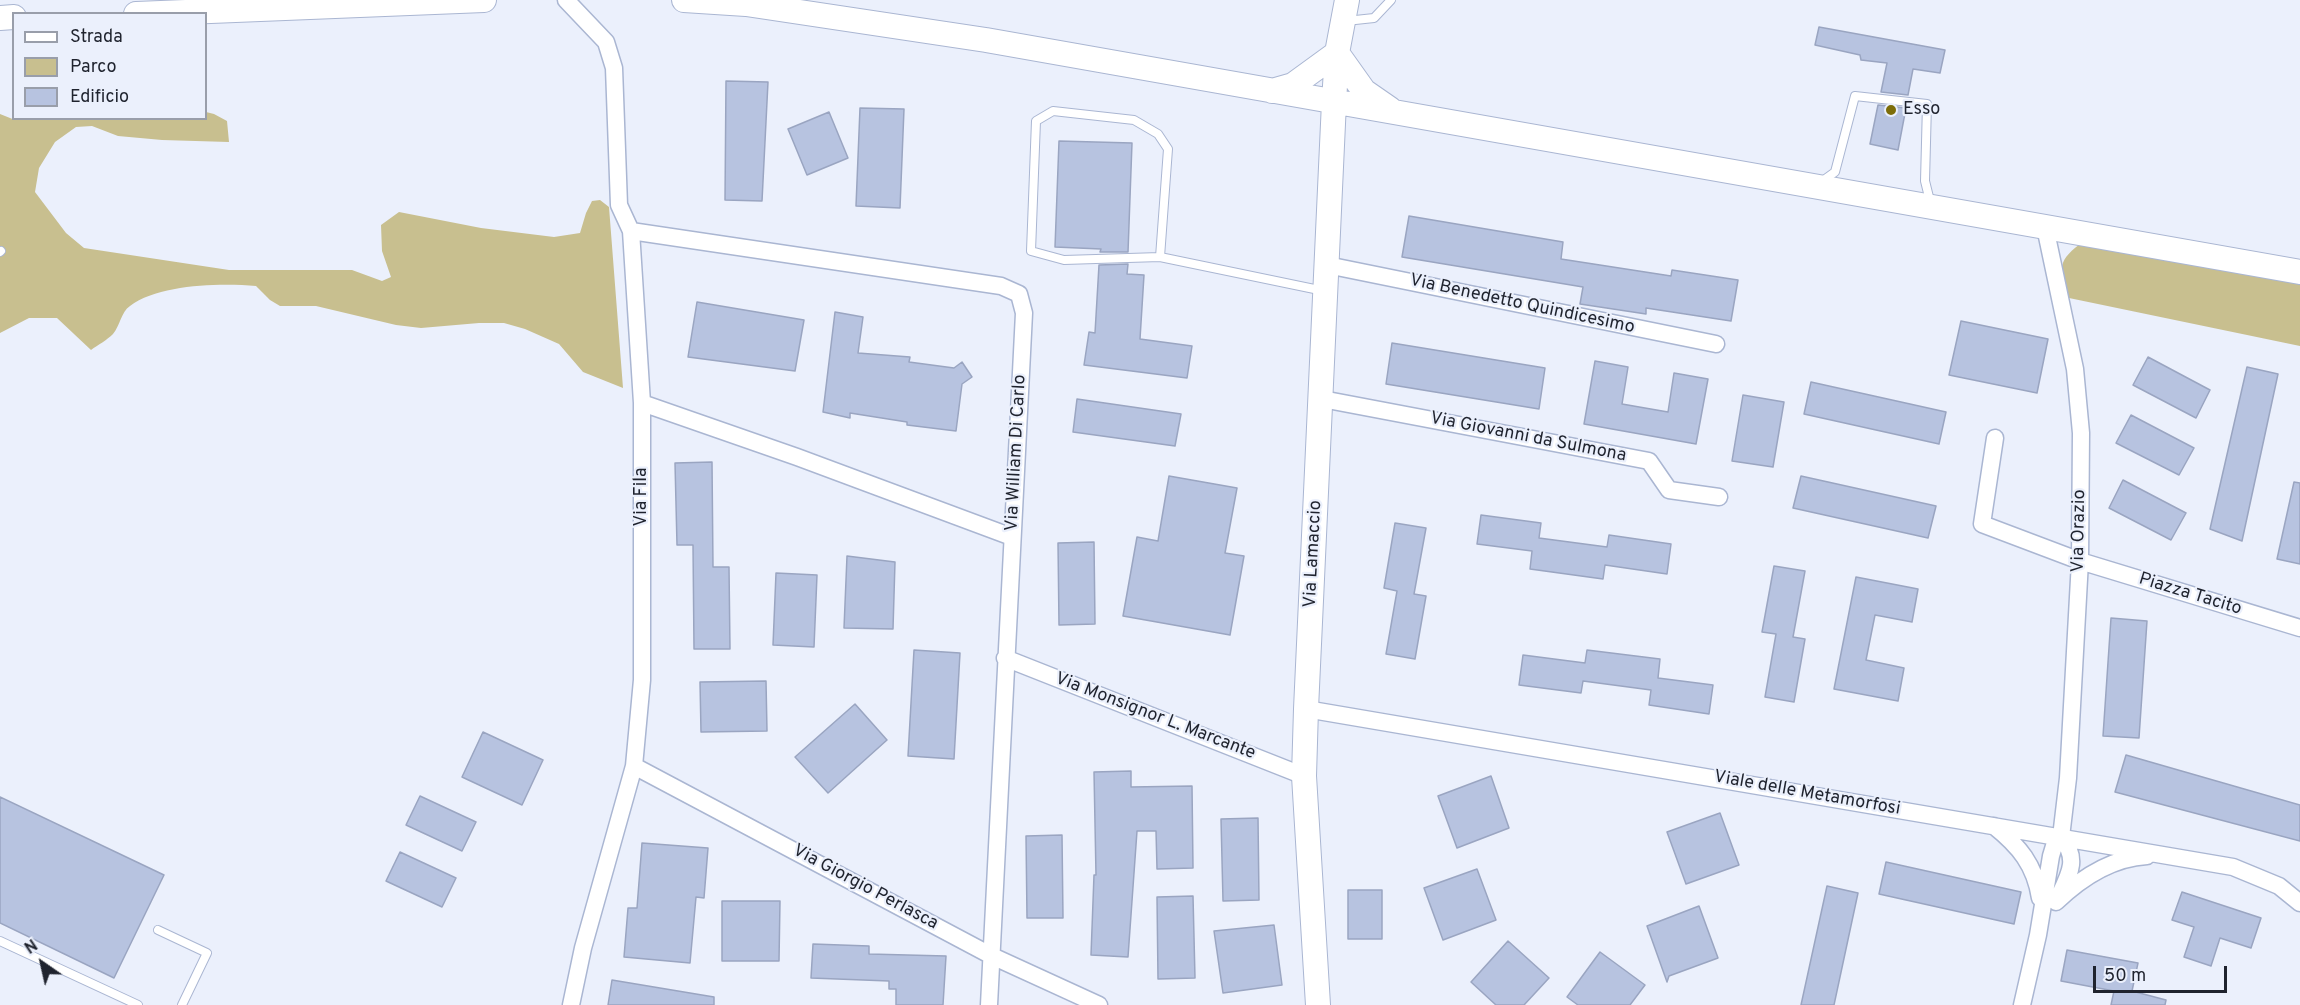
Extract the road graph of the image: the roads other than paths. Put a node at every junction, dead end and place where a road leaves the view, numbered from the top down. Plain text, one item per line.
1 (484, 0) edge
2 (566, 0) edge
3 (684, 0) edge
4 (1391, 0) edge
5 (1345, 11) edge
6 (186, 12) edge
7 (1337, 53) junction
8 (1269, 92) junction
9 (1334, 102) junction
10 (1397, 114) junction
11 (1813, 188) junction
12 (1932, 208) junction
13 (2045, 227) junction
14 (631, 231) junction
15 (1160, 257) junction
16 (1327, 265) junction
17 (2300, 272) edge
18 (1326, 292) junction
19 (1716, 344) dead end
20 (1322, 399) junction
21 (642, 403) junction
22 (1995, 438) dead end
23 (1719, 497) dead end
24 (1012, 537) junction
25 (2080, 561) junction
26 (2300, 628) edge
27 (1005, 658) junction
28 (1306, 709) junction
29 (634, 766) junction
30 (1304, 776) junction
31 (1993, 826) junction
32 (2061, 837) junction
33 (2164, 855) junction
34 (2300, 903) edge
35 (2049, 906) junction
36 (158, 930) dead end
37 (0, 941) edge
38 (992, 956) junction
39 (138, 1005) edge
40 (182, 1005) edge
41 (571, 1005) edge
42 (989, 1005) edge
43 (1099, 1005) edge
44 (1318, 1005) edge
45 (2022, 1005) edge

1 - 6 main road
2 - 14 street, Via Fila
3 - 8 main road
4 - 5 lane
5 - 7 main road, Via Lamaccio
7 - 8 main road
7 - 9 main road, Via Lamaccio
7 - 10 main road
8 - 9 main road
9 - 10 main road
9 - 16 main road, Via Lamaccio
10 - 11 main road
11 - 12 main road
11 - 12 lane
12 - 13 main road
13 - 17 main road
13 - 25 street, Via Orazio
14 - 21 street, Via Fila
14 - 24 street, Via William Di Carlo
15 - 15 lane
15 - 18 lane
16 - 18 main road, Via Lamaccio
16 - 19 street, Via Benedetto Quindicesimo
18 - 20 main road, Via Lamaccio
20 - 23 street, Via Giovanni da Sulmona
20 - 28 main road, Via Lamaccio
21 - 24 street
21 - 29 street, Via Fila
22 - 25 street, Piazza Tacito
24 - 27 street, Via William Di Carlo
25 - 26 street, Piazza Tacito
25 - 32 street, Via Orazio
27 - 30 street, Via Monsignor L. Marcante
27 - 38 street, Via William Di Carlo
28 - 30 main road, Via Lamaccio
28 - 31 street, Viale delle Metamorfosi
29 - 38 street, Via Giorgio Perlasca
29 - 41 street, Via Fila
30 - 44 main road, Via Lamaccio
31 - 32 street, Viale delle Metamorfosi
31 - 35 street, Via Orazio
32 - 33 street, Viale delle Metamorfosi
32 - 35 street, Via Orazio
33 - 34 street, Viale delle Metamorfosi
33 - 35 street
35 - 45 street, Via Orazio
36 - 40 lane
37 - 39 lane
38 - 42 street, Via William Di Carlo
38 - 43 street, Via Giorgio Perlasca

